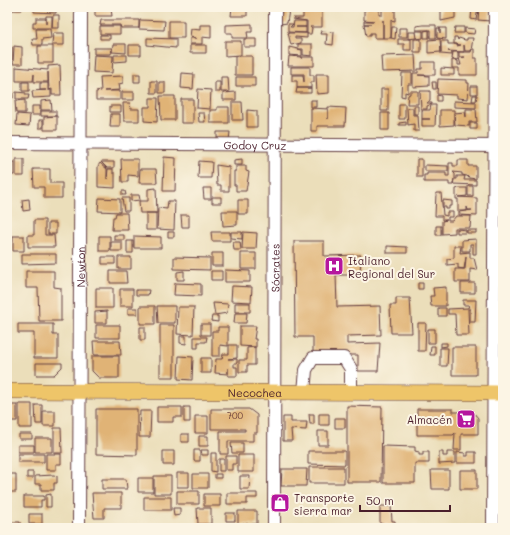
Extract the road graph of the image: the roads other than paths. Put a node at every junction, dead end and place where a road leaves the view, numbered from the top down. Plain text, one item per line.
1 (81, 7) edge
2 (275, 7) edge
3 (495, 7) edge
4 (7, 143) edge
5 (81, 144) junction
6 (274, 145) junction
7 (499, 146) edge
8 (7, 391) edge
9 (80, 391) junction
10 (273, 392) junction
11 (304, 392) junction
12 (351, 392) junction
13 (499, 393) edge
14 (79, 528) edge
15 (274, 528) edge
16 (493, 528) edge

1 - 5 street, Newton
2 - 6 street, Sócrates
3 - 7 street
4 - 5 street, Godoy Cruz
5 - 6 street, Godoy Cruz
5 - 9 street, Newton
6 - 7 street, Godoy Cruz
6 - 10 street, Sócrates
7 - 13 street
8 - 9 main road, Necochea
9 - 10 main road, Necochea
9 - 14 street, Newton
10 - 11 main road, Necochea
10 - 15 street, Sócrates
11 - 12 main road, Necochea
11 - 12 street
12 - 13 main road, Necochea
13 - 16 street

